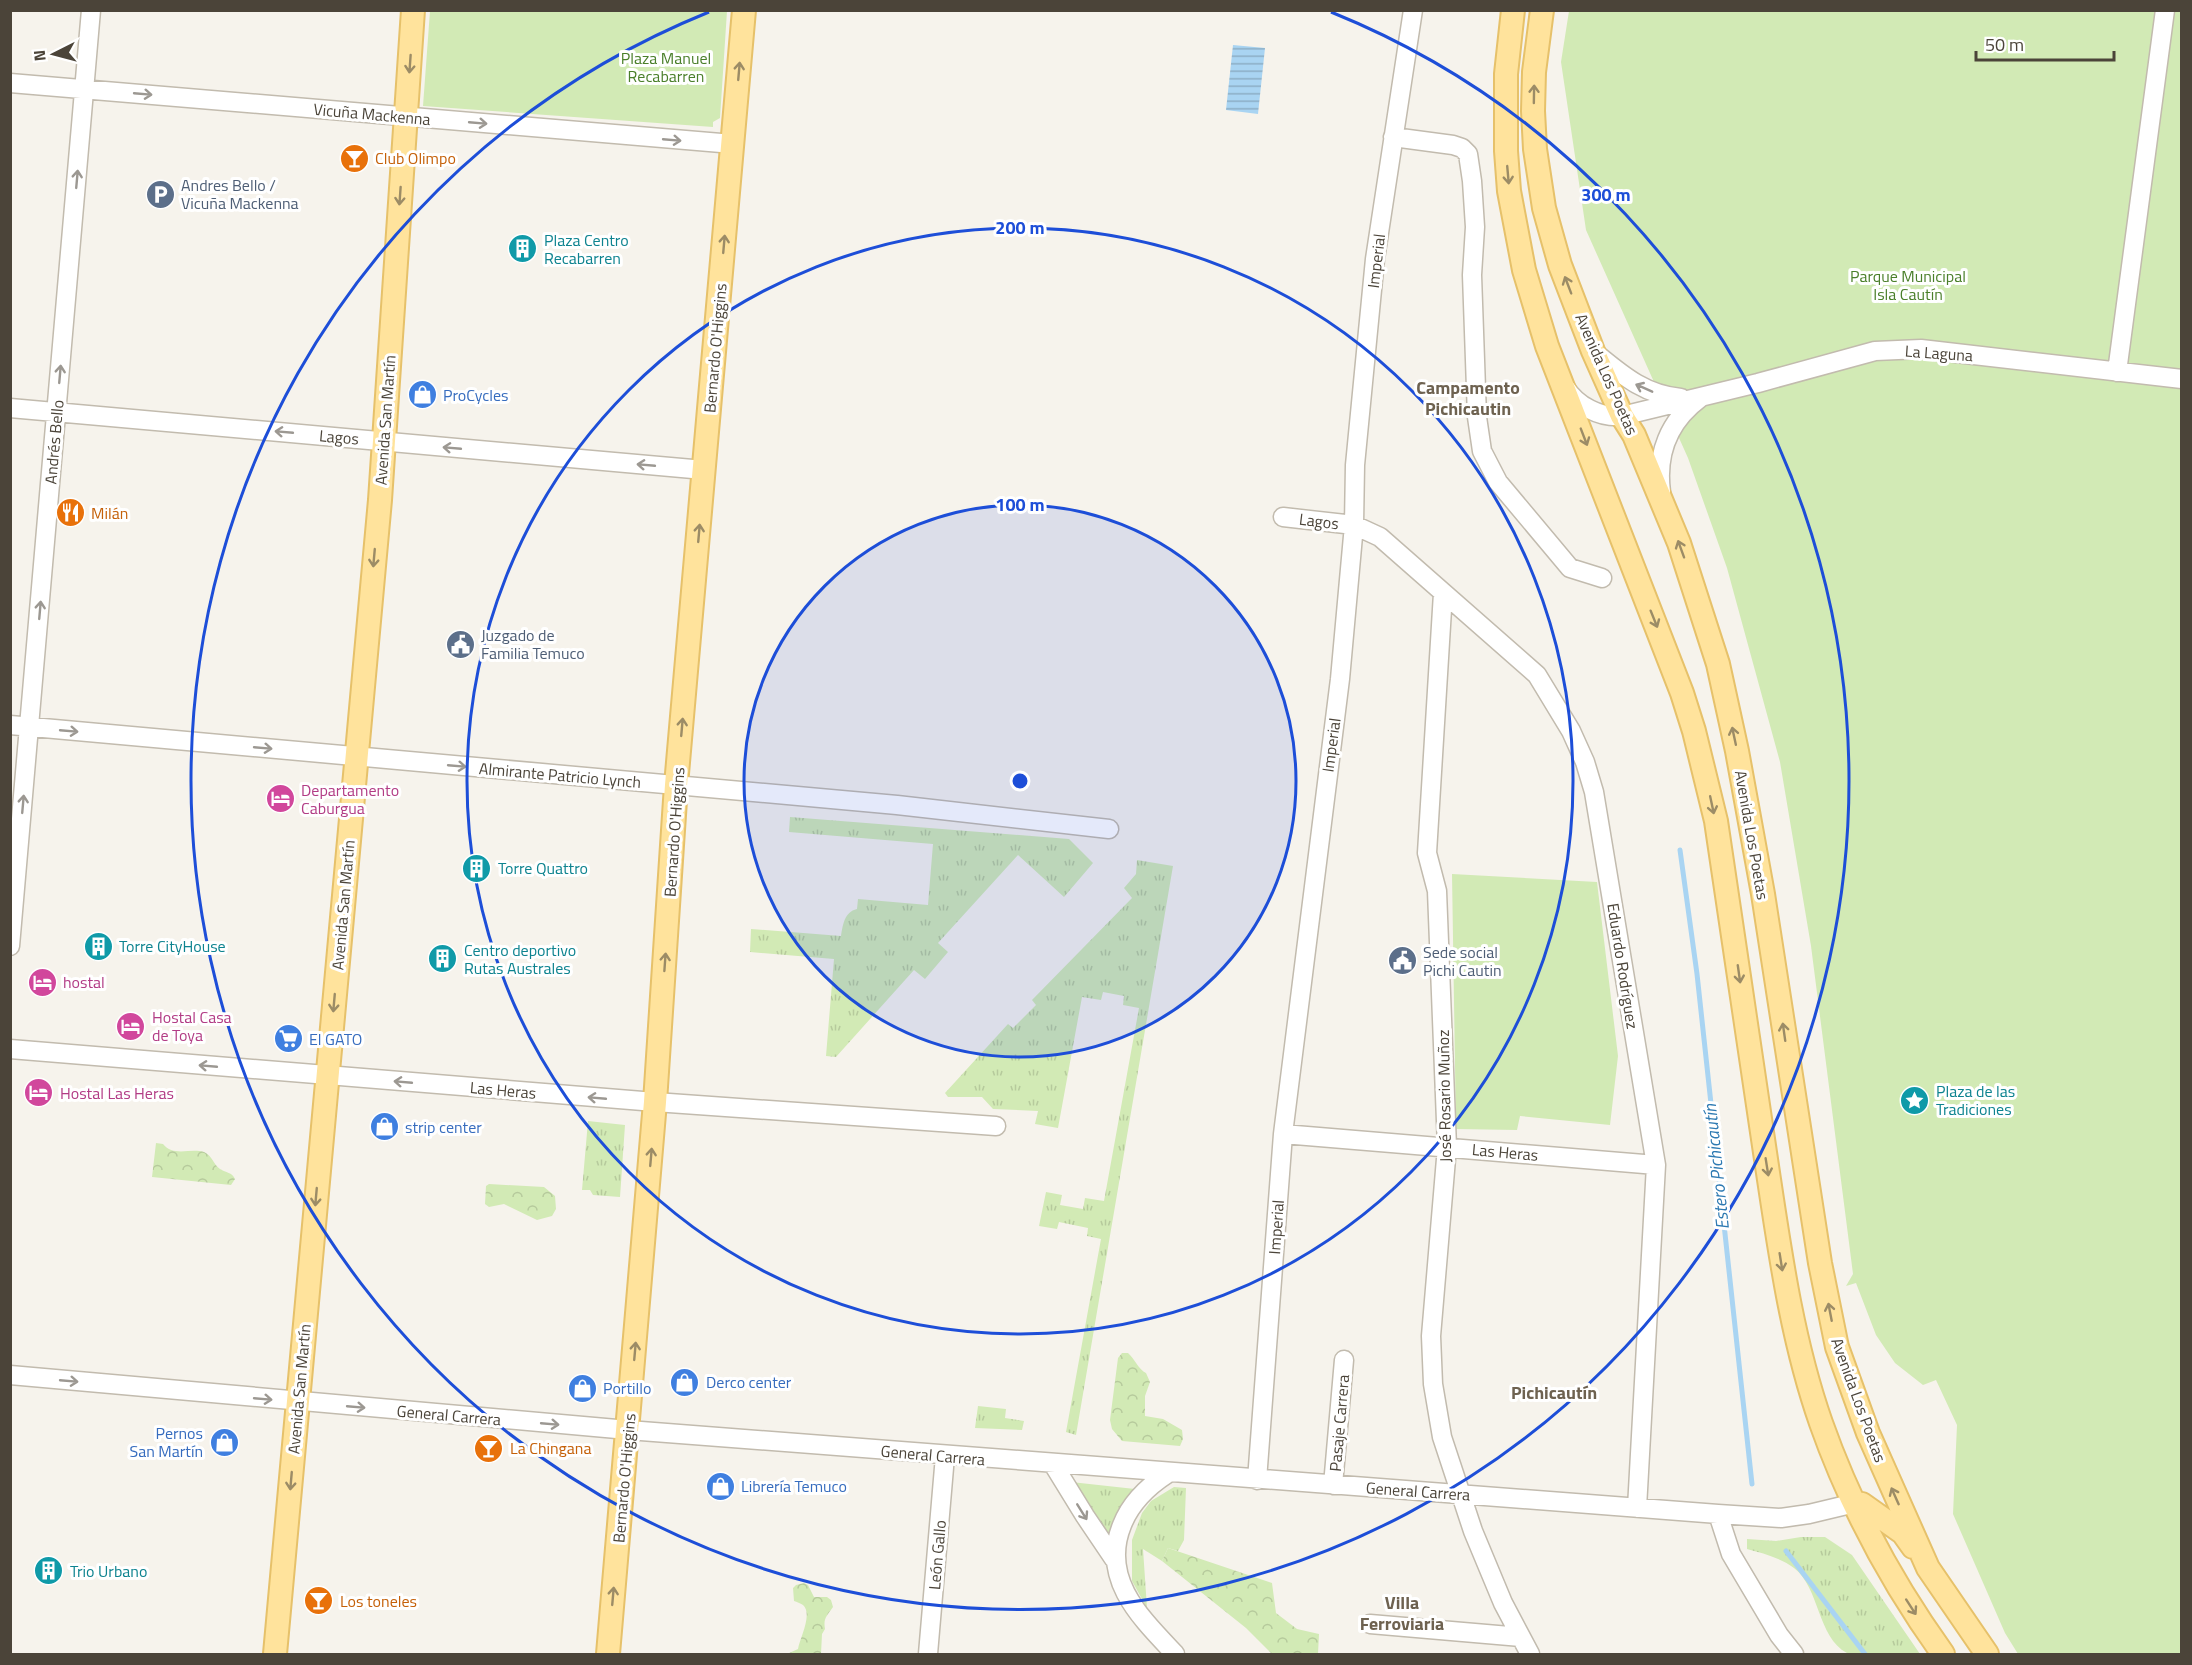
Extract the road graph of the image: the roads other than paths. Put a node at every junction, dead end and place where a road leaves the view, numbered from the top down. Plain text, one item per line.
1 (91, 10) edge
2 (413, 10) edge
3 (744, 10) edge
4 (1413, 10) edge
5 (1514, 10) edge
6 (1542, 10) edge
7 (2165, 10) edge
8 (10, 83) edge
9 (85, 90) junction
10 (405, 117) junction
11 (1393, 137) junction
12 (733, 144) junction
13 (1593, 351) junction
14 (2117, 372) junction
15 (2181, 379) edge
16 (1563, 383) junction
17 (1701, 397) junction
18 (10, 408) edge
19 (57, 412) junction
20 (1623, 416) junction
21 (384, 441) junction
22 (704, 470) junction
23 (1664, 504) junction
24 (1283, 517) dead end
25 (1354, 525) junction
26 (1602, 578) dead end
27 (1443, 593) junction
28 (10, 725) edge
29 (29, 727) junction
30 (356, 757) junction
31 (676, 785) junction
32 (1109, 830) dead end
33 (10, 946) edge
34 (10, 1049) edge
35 (327, 1076) junction
36 (655, 1102) junction
37 (996, 1126) dead end
38 (1282, 1134) junction
39 (1447, 1148) junction
40 (1656, 1165) junction
41 (1344, 1360) dead end
42 (10, 1375) edge
43 (298, 1402) junction
44 (628, 1430) junction
45 (945, 1456) junction
46 (1053, 1464) junction
47 (1167, 1473) junction
48 (1257, 1480) junction
49 (1333, 1485) junction
50 (1462, 1495) junction
51 (1855, 1503) junction
52 (1637, 1508) junction
53 (1718, 1514) junction
54 (1114, 1559) junction
55 (1928, 1568) junction
56 (1370, 1624) dead end
57 (1521, 1637) junction
58 (275, 1654) edge
59 (608, 1654) edge
60 (928, 1654) edge
61 (1175, 1654) edge
62 (1530, 1654) edge
63 (1794, 1654) edge
64 (1943, 1654) edge
65 (1986, 1654) edge

1 - 9 street, Andrés Bello
2 -> 10 main road, Avenida San Martín
12 -> 3 main road, Bernardo O'Higgins
4 - 11 street, Imperial
5 -> 16 main road, Avenida Los Poetas
13 -> 6 main road, Avenida Los Poetas
7 - 14 street
8 - 9 street, Vicuña Mackenna
9 -> 10 street, Vicuña Mackenna
19 -> 9 street, Andrés Bello
10 -> 12 street, Vicuña Mackenna
10 -> 21 main road, Avenida San Martín
11 - 25 street, Imperial
11 - 26 street
22 -> 12 main road, Bernardo O'Higgins
17 -> 13 street
13 - 20 main road, Avenida Los Poetas
14 - 15 street, La Laguna
14 - 17 street, La Laguna
16 - 20 street
16 -> 51 main road, Avenida Los Poetas
17 - 20 street
17 - 23 street
18 - 19 street, Lagos
21 -> 19 street, Lagos
29 -> 19 street, Andrés Bello
20 - 23 main road, Avenida Los Poetas
22 -> 21 street, Lagos
21 -> 30 main road, Avenida San Martín
31 -> 22 main road, Bernardo O'Higgins
55 -> 23 main road, Avenida Los Poetas
24 - 25 street, Lagos
25 - 27 street, Eduardo Rodríguez
25 - 38 street, Imperial
27 - 39 street, José Rosario Muñoz
27 - 40 street, Eduardo Rodríguez
28 - 29 street, Almirante Patricio Lynch
29 -> 30 street, Almirante Patricio Lynch
33 -> 29 street, Andrés Bello
30 -> 31 street, Almirante Patricio Lynch
30 -> 35 main road, Avenida San Martín
31 - 32 street, Almirante Patricio Lynch
36 -> 31 main road, Bernardo O'Higgins
35 -> 34 street, Las Heras
36 -> 35 street, Las Heras
35 -> 43 main road, Avenida San Martín
36 - 37 street, Las Heras
44 -> 36 main road, Bernardo O'Higgins
38 - 39 street, Las Heras
38 - 48 street, Imperial
39 - 40 street, Las Heras
39 - 50 street, José Rosario Muñoz
40 - 52 street, Eduardo Rodríguez
41 - 49 street, Pasaje Carrera
42 -> 43 street, General Carrera
43 -> 44 street, General Carrera
43 -> 58 main road, Avenida San Martín
44 - 45 street, General Carrera
59 -> 44 main road, Bernardo O'Higgins
45 - 46 street, General Carrera
45 - 60 street, León Gallo
46 - 47 street, General Carrera
46 -> 54 street
47 - 48 street, General Carrera
47 - 54 street
48 - 49 street, General Carrera
49 - 50 street, General Carrera
50 - 52 street, General Carrera
50 - 57 street, José Rosario Muñoz
51 - 53 street, General Carrera
51 - 55 main road
51 -> 64 main road, Avenida Los Poetas
52 - 53 street, General Carrera
53 - 63 street
54 - 61 street
55 - 65 main road, Avenida Los Poetas
56 - 57 street
57 - 62 street, José Rosario Muñoz

